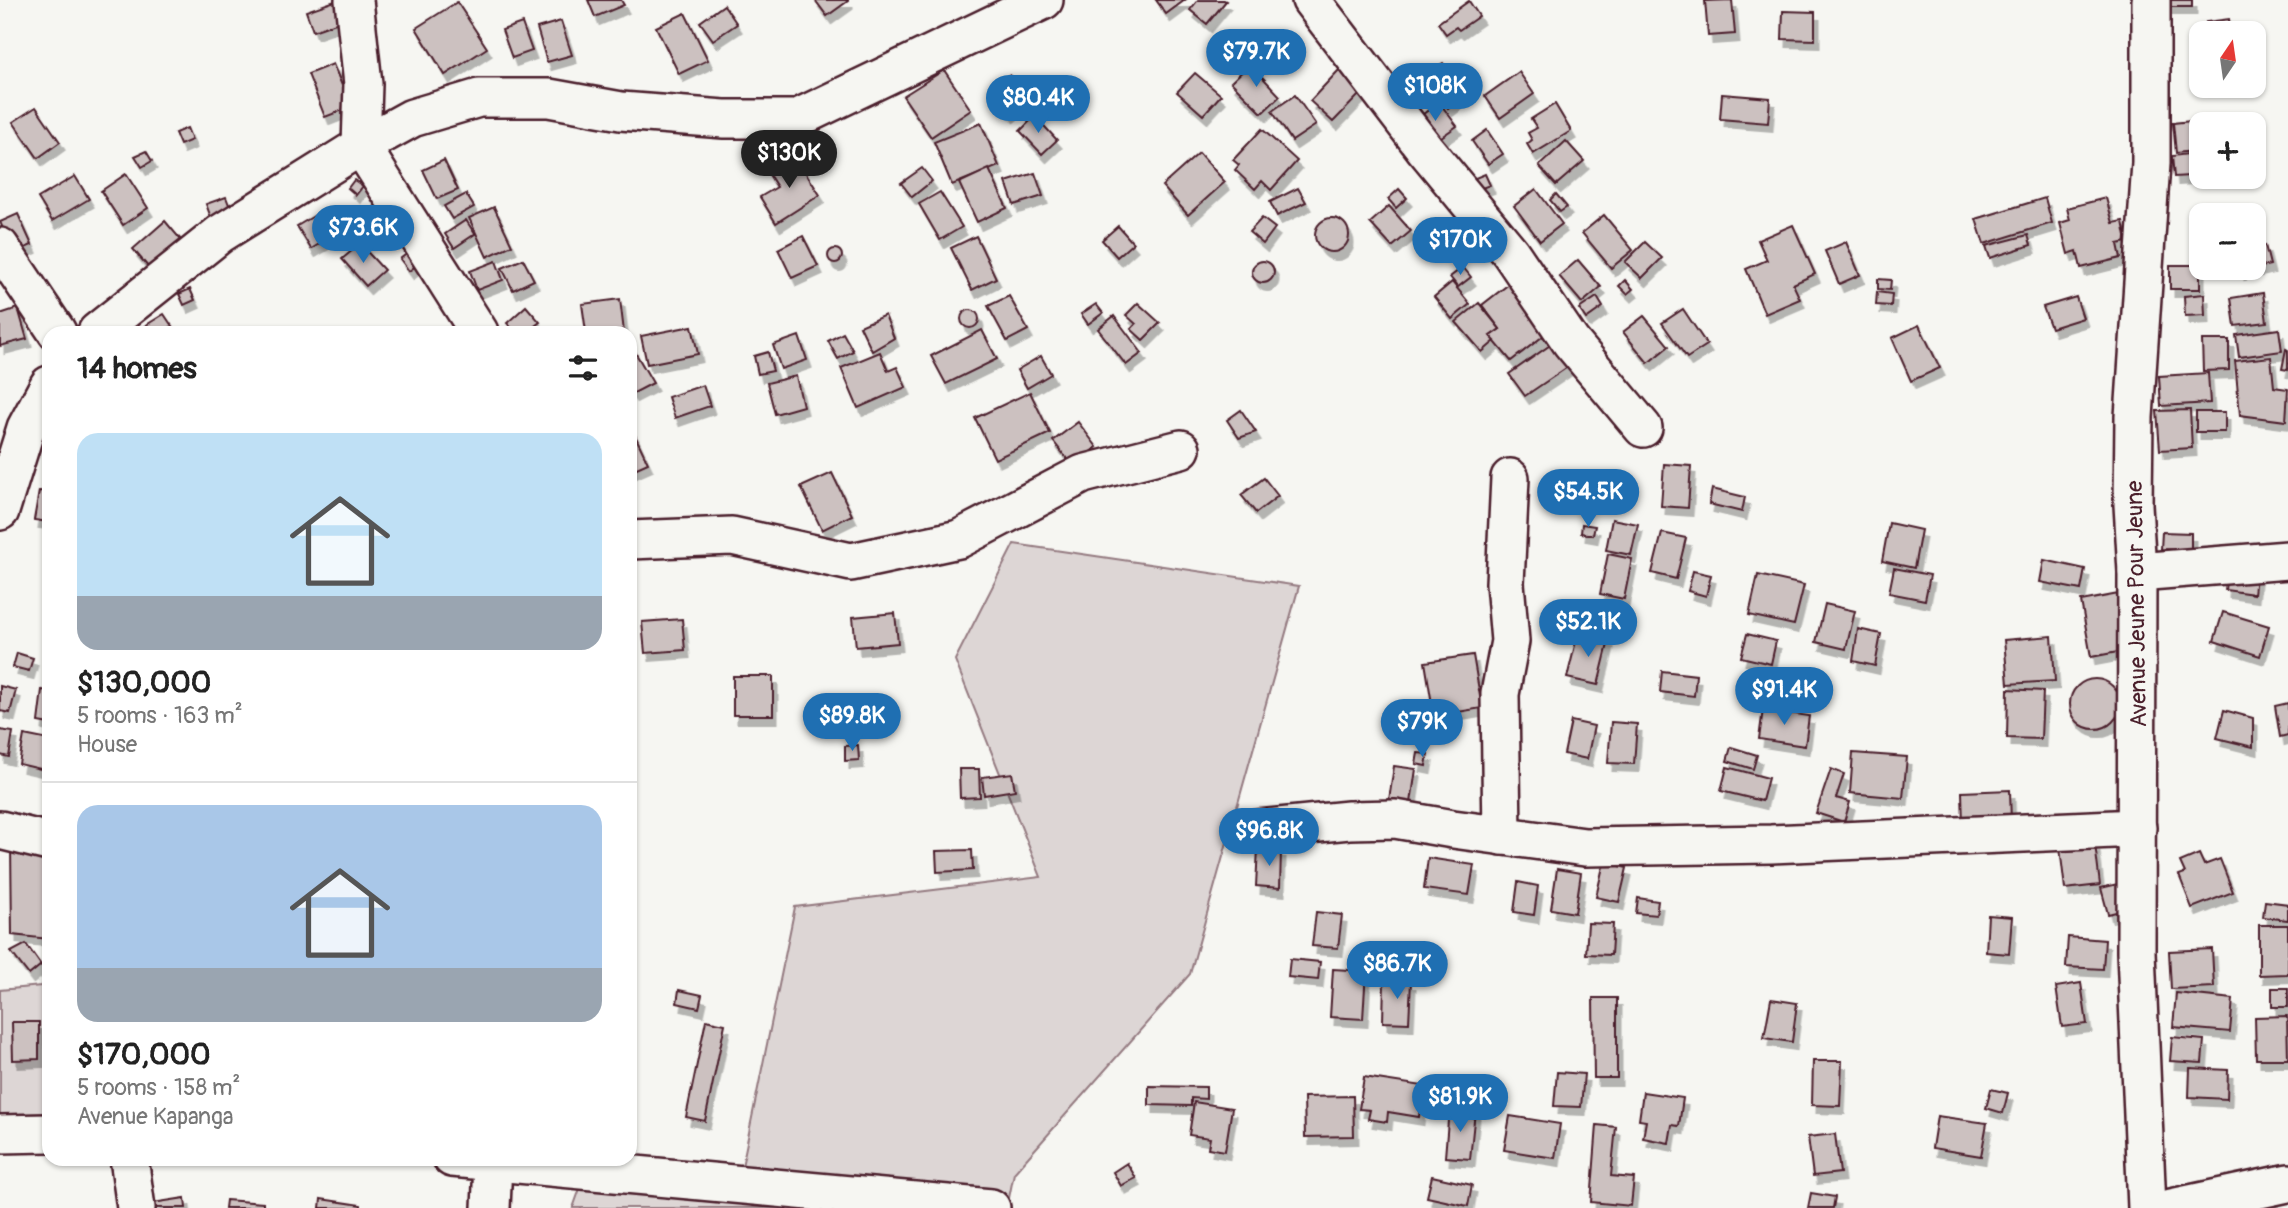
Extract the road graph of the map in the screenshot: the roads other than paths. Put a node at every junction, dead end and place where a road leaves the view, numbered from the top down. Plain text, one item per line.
1 (354, 0) edge
2 (1044, 0) edge
3 (1311, 0) edge
4 (2151, 0) edge
5 (361, 146) junction
6 (0, 247) edge
7 (53, 326) edge
8 (105, 326) edge
9 (475, 326) edge
10 (42, 398) edge
11 (1643, 428) dead end
12 (1181, 449) dead end
13 (1510, 478) dead end
14 (0, 511) edge
15 (637, 541) edge
16 (2288, 560) edge
17 (2137, 572) junction
18 (2137, 828) junction
19 (1258, 829) dead end
20 (0, 830) edge
21 (1502, 836) junction
22 (42, 840) edge
23 (42, 1133) edge
24 (0, 1134) edge
25 (130, 1166) edge
26 (493, 1166) edge
27 (526, 1166) edge
28 (2288, 1183) edge
29 (136, 1208) edge
30 (491, 1208) edge
31 (991, 1208) edge
32 (2147, 1208) edge
33 (2171, 1208) edge

1 - 5 street
2 - 5 street
3 - 11 street
4 - 17 street, Avenue Jeune Pour Jeune
5 - 8 street
5 - 9 street
6 - 7 street
10 - 14 street
12 - 15 street
13 - 21 street
16 - 17 street
17 - 18 street, Avenue Jeune Pour Jeune
18 - 21 street
18 - 32 street, Avenue Jeune Pour Jeune
19 - 21 street
20 - 22 street
23 - 24 street
25 - 29 street
26 - 30 street
27 - 31 street
28 - 33 street

